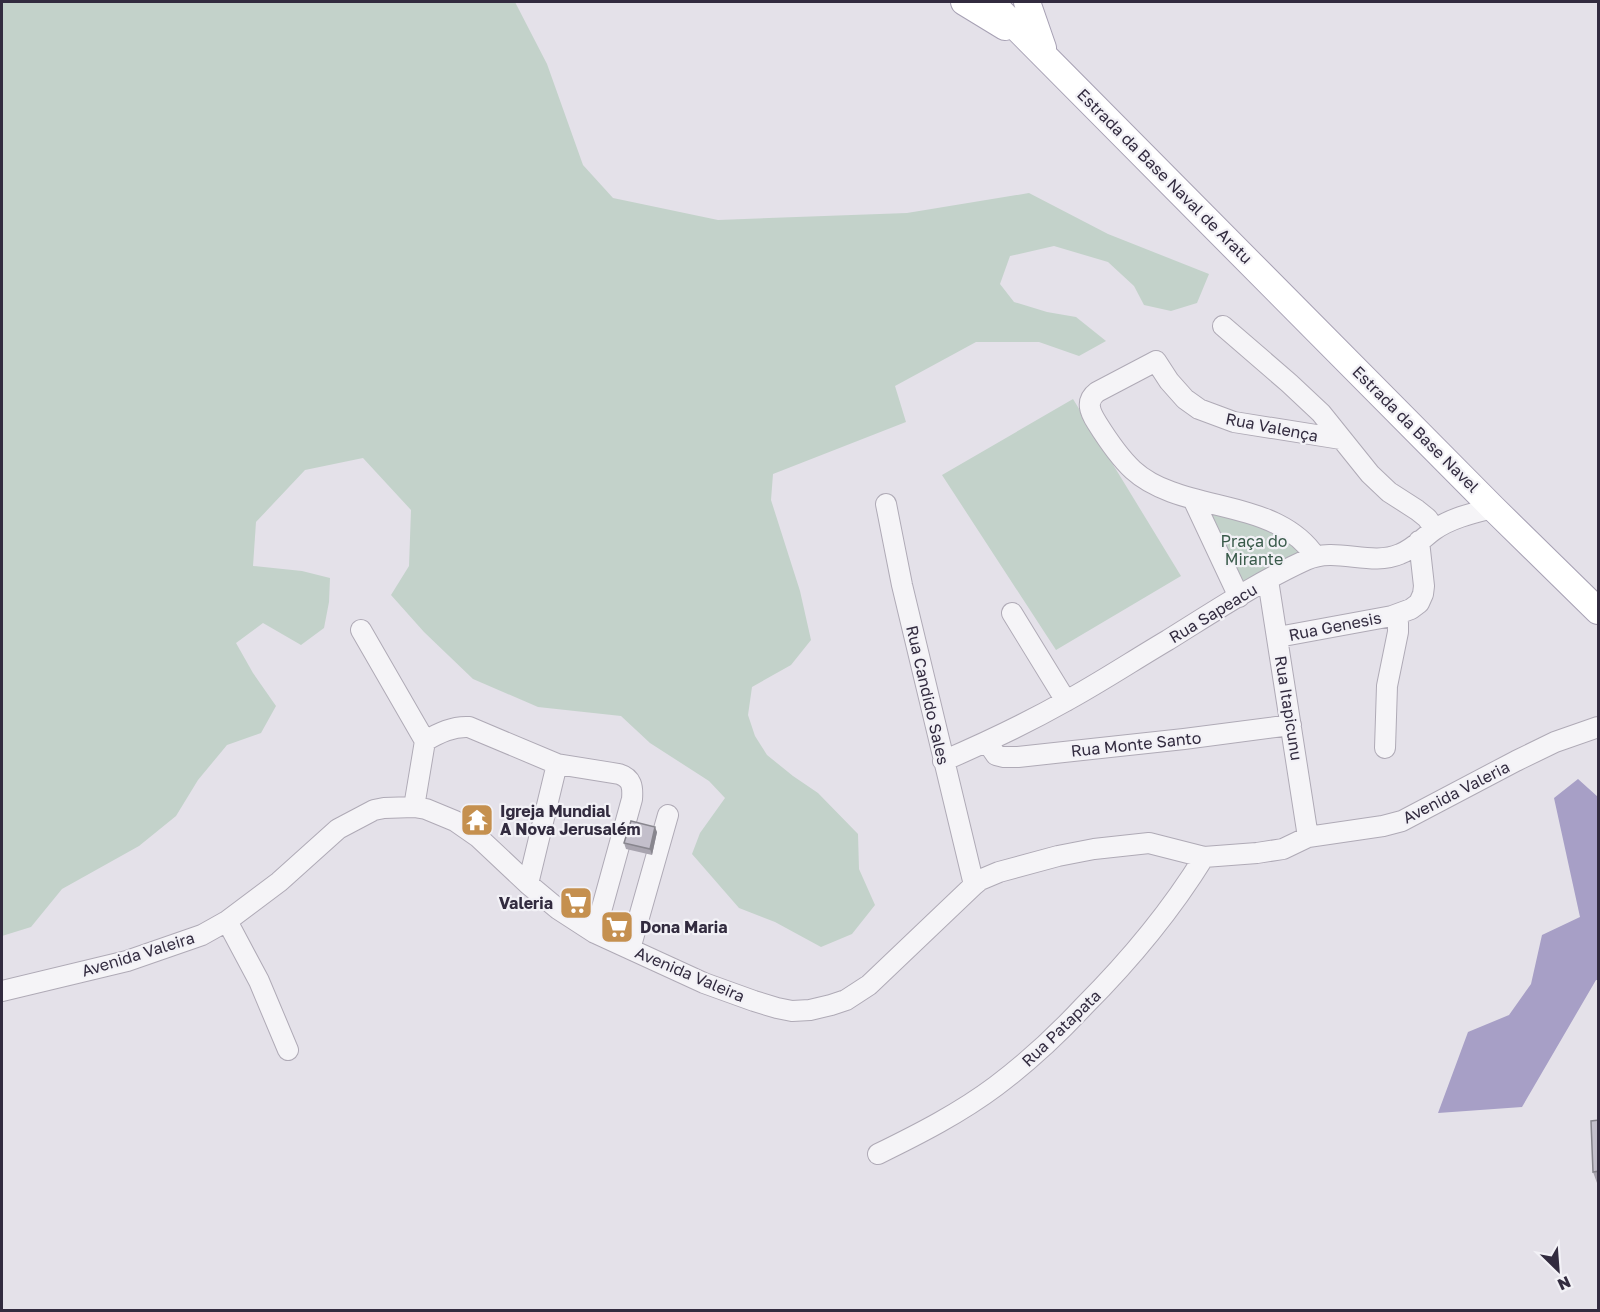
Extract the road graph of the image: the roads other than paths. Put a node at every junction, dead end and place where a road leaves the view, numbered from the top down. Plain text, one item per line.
1 (964, 2) edge
2 (991, 2) edge
3 (1027, 2) edge
4 (1047, 56) junction
5 (1222, 326) dead end
6 (1339, 351) joint
7 (1341, 439) junction
8 (1193, 499) junction
9 (886, 504) dead end
10 (1493, 508) junction
11 (1435, 529) junction
12 (1419, 541) junction
13 (1315, 556) junction
14 (1268, 580) junction
15 (1239, 597) junction
16 (1599, 611) edge
17 (1012, 613) dead end
18 (1392, 616) junction
19 (361, 630) dead end
20 (1278, 637) junction
21 (1066, 701) junction
22 (1291, 725) junction
23 (1599, 727) edge
24 (425, 741) junction
25 (987, 742) junction
26 (1385, 748) dead end
27 (943, 761) junction
28 (557, 764) junction
29 (414, 807) junction
30 (668, 815) dead end
31 (1308, 837) junction
32 (1204, 857) junction
33 (528, 884) junction
34 (974, 885) junction
35 (227, 921) junction
36 (595, 933) junction
37 (630, 949) junction
38 (2, 991) edge
39 (288, 1050) dead end
40 (878, 1154) dead end

1 - 4 main road
2 - 4 main road, Estrada da Base Naval de Aratu
3 - 4 main road
4 - 6 main road, Estrada da Base Naval de Aratu
5 - 7 street, Rua Valença
6 - 10 main road, Estrada da Base Navel
7 - 8 street, Rua Valença
7 - 11 street, Rua Valença
8 - 13 street
8 - 15 street
9 - 27 street, Rua Candido Sales
10 - 11 street, Rua Sapeacu
10 - 16 main road, Estrada da Base Navel
11 - 12 street, Rua Sapeacu
12 - 13 street, Rua Sapeacu
12 - 18 street, Rua Genesis
13 - 14 street, Rua Sapeacu
14 - 15 street, Rua Sapeacu
14 - 20 street, Rua Itapicunu
15 - 21 street, Rua Sapeacu
17 - 21 street
18 - 20 street, Rua Genesis
18 - 26 street
19 - 24 street
20 - 22 street, Rua Itapicunu
21 - 25 street, Rua Sapeacu
22 - 25 street, Rua Monte Santo
22 - 31 street, Rua Itapicunu
23 - 31 street, Avenida Valeria
24 - 28 street
24 - 29 street
25 - 27 street, Rua Sapeacu
27 - 34 street, Rua Candido Sales
28 - 33 street
28 - 36 street
29 - 33 street, Avenida Valeira
29 - 35 street, Avenida Valeira
30 - 37 street
31 - 32 street, Avenida Valeira
32 - 34 street, Avenida Valeira
32 - 40 street, Rua Patapata
33 - 36 street, Avenida Valeira
34 - 37 street, Avenida Valeira
35 - 38 street, Avenida Valeira
35 - 39 street
36 - 37 street, Avenida Valeira

